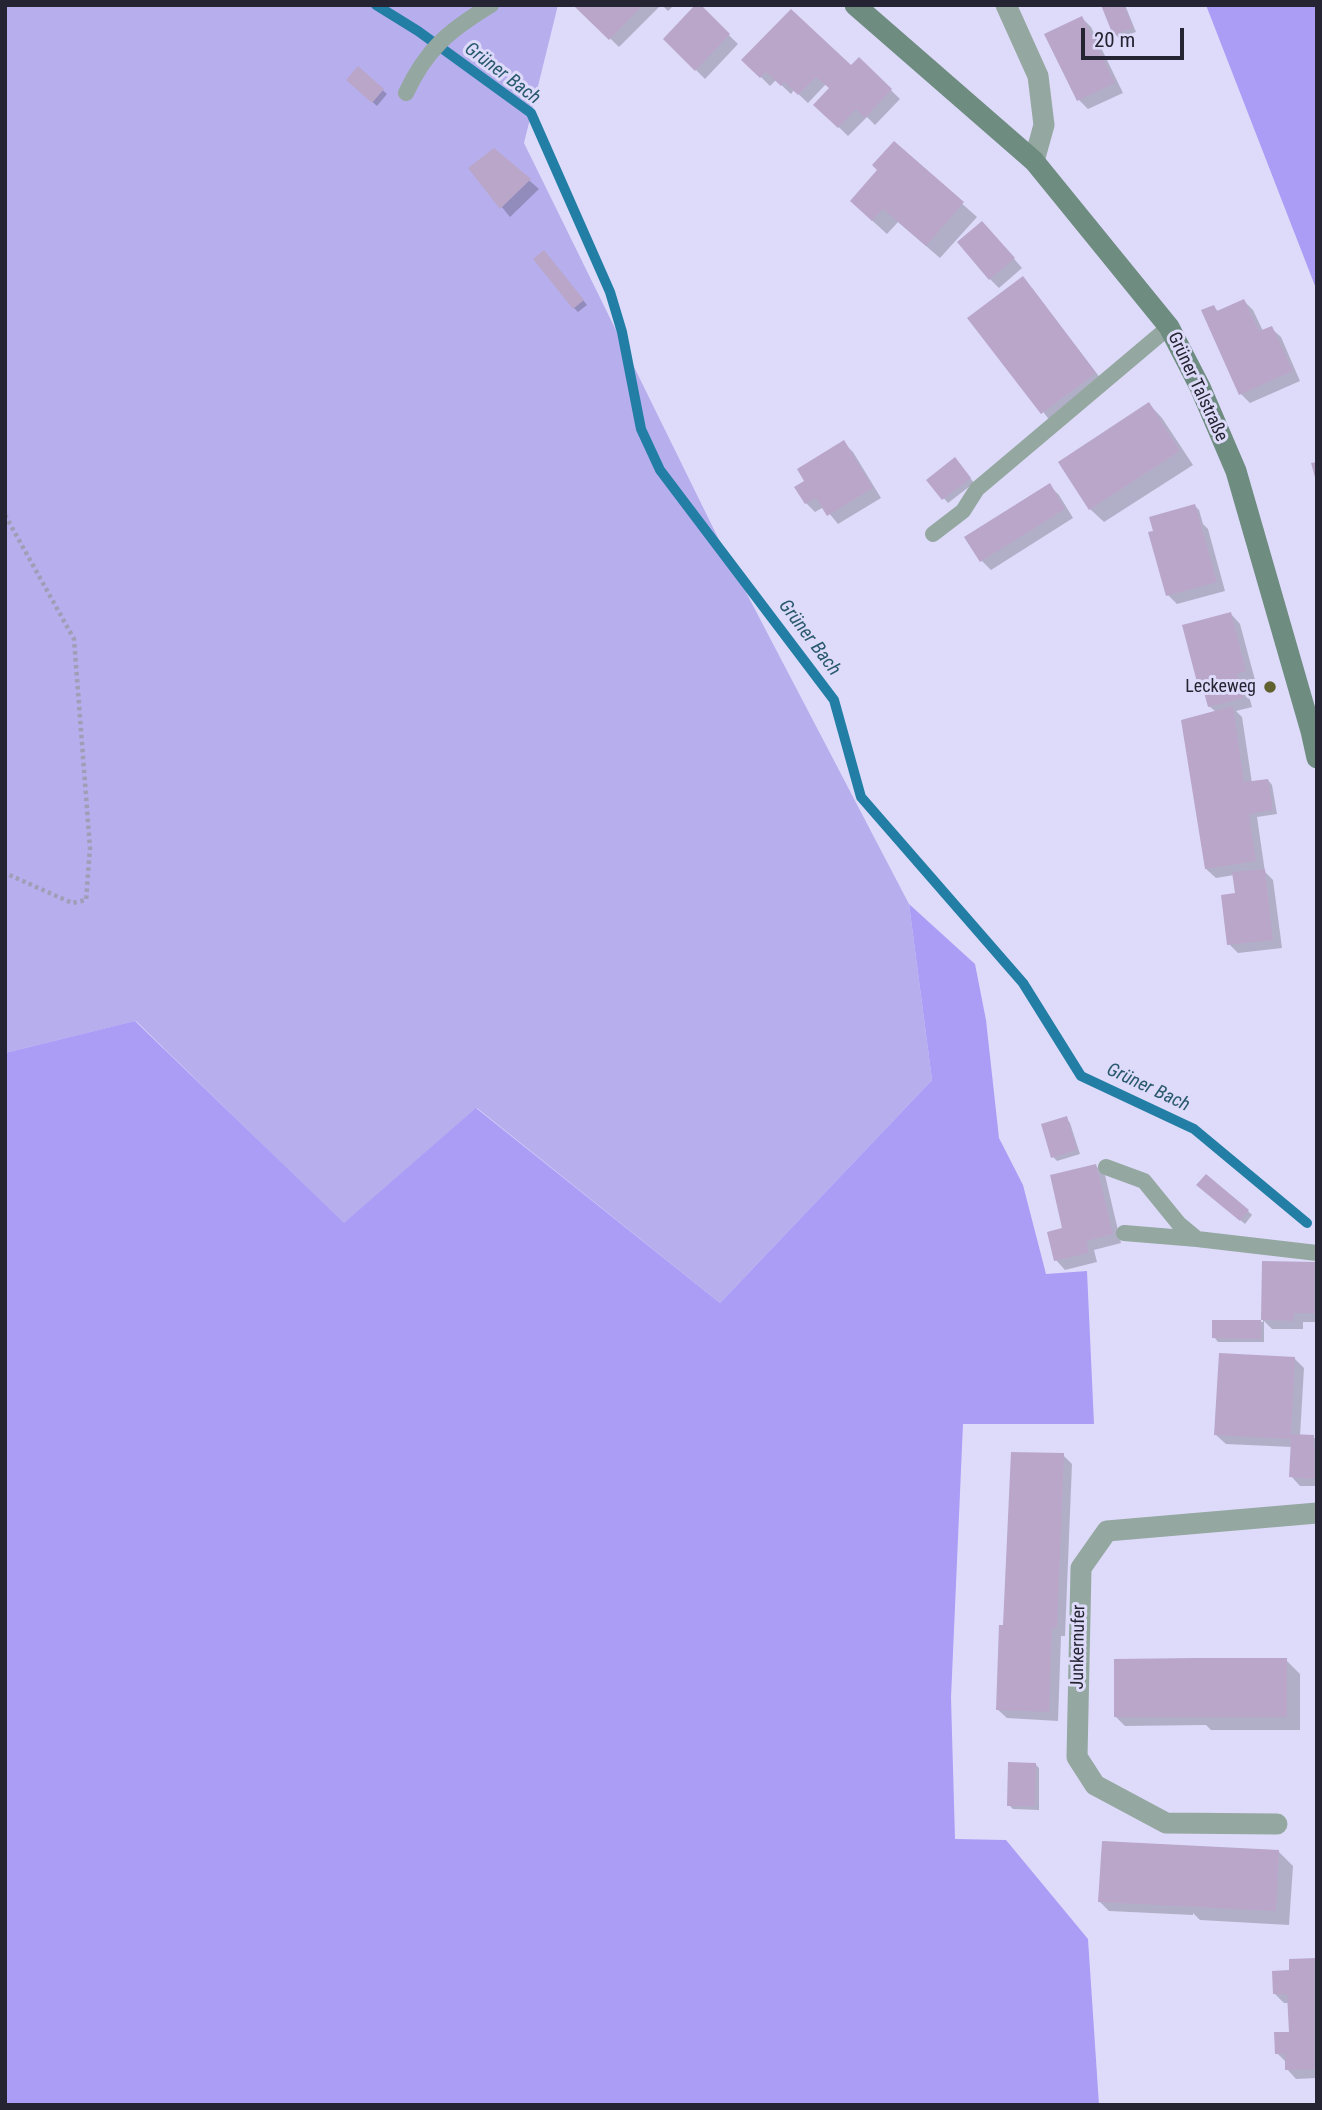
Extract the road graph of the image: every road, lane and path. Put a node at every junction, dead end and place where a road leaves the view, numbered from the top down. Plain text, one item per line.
1 (491, 5) edge
2 (855, 5) edge
3 (1006, 5) edge
4 (406, 93) dead end
5 (1034, 161) junction
6 (1169, 327) junction
7 (5, 515) edge
8 (933, 534) dead end
9 (1317, 758) edge
10 (5, 873) edge
11 (1106, 1167) dead end
12 (1124, 1233) dead end
13 (1198, 1239) junction
14 (1317, 1253) edge
15 (1317, 1513) edge
16 (1277, 1824) dead end

1 - 4 lane
2 - 5 main road, Grüner Talstraße
3 - 5 street
5 - 6 main road, Grüner Talstraße
6 - 8 lane
6 - 9 main road, Grüner Talstraße
7 - 10 path
11 - 13 lane
12 - 13 lane
13 - 14 lane
15 - 16 street, Junkernufer

